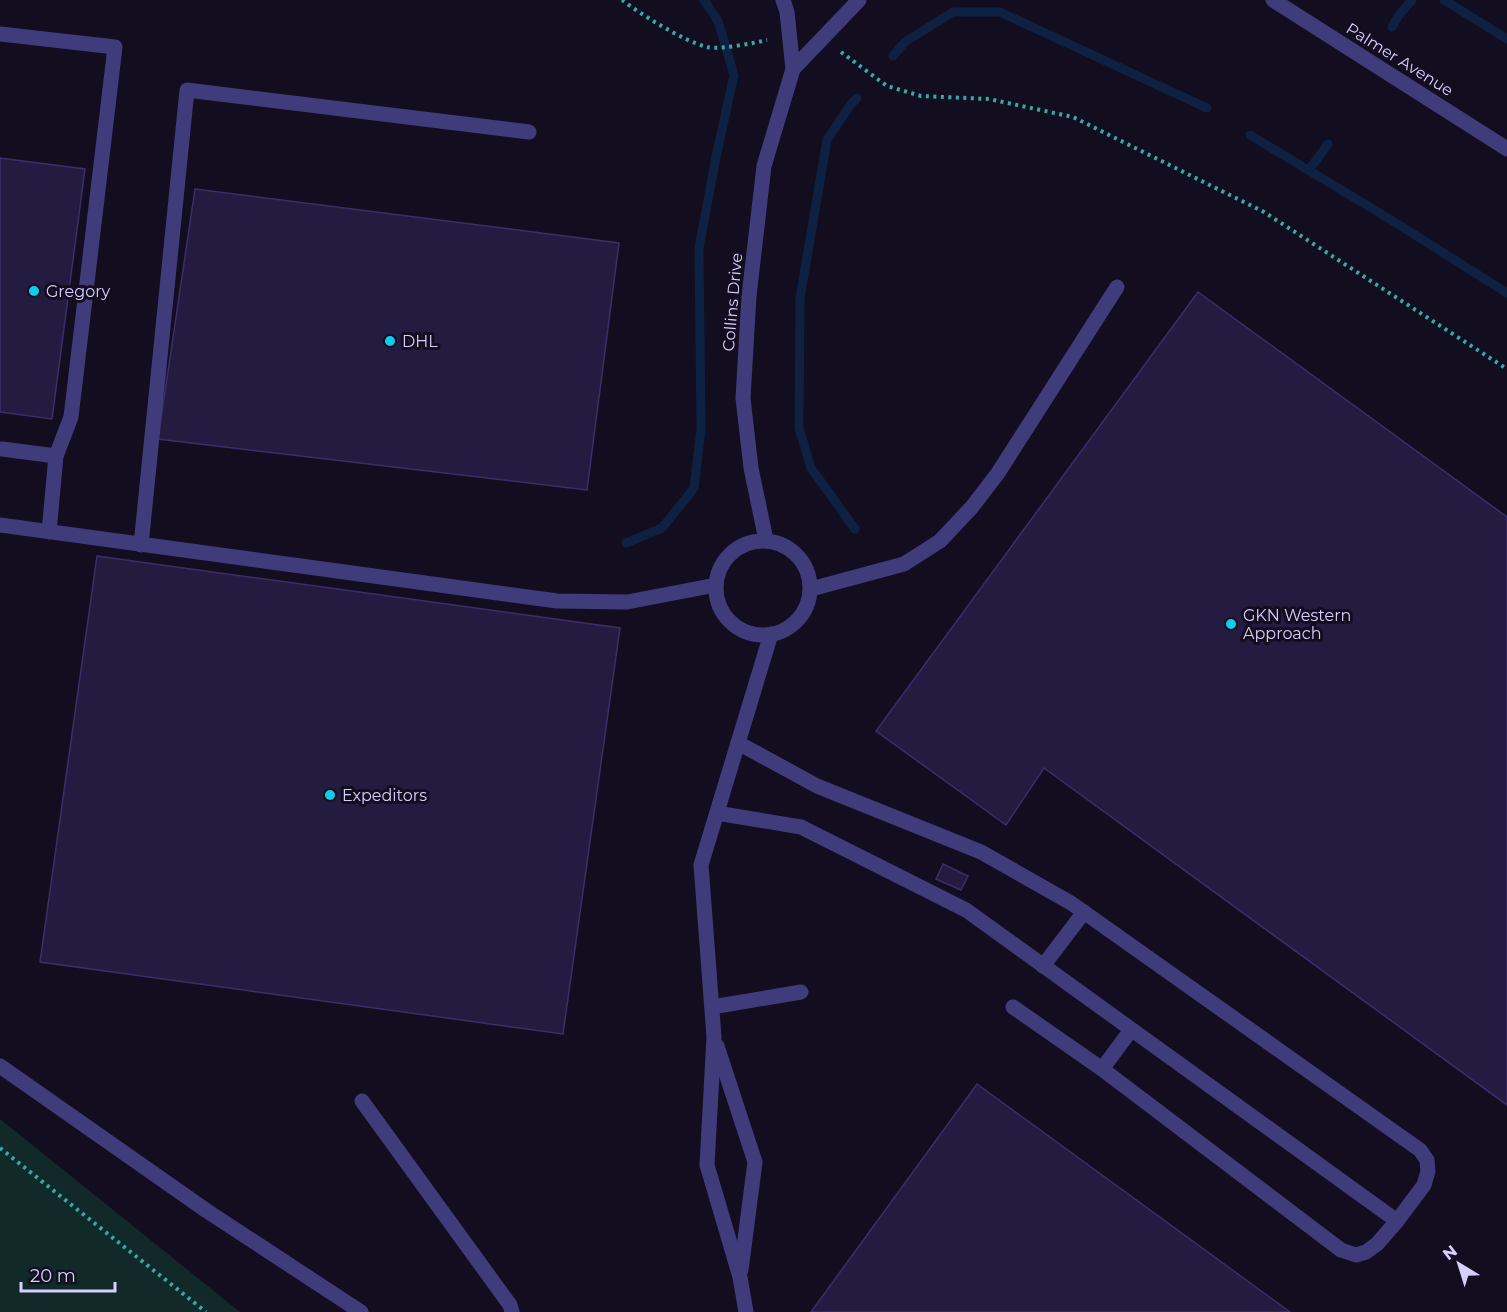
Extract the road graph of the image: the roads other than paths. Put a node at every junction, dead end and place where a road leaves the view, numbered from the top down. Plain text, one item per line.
1 (783, 0) edge
2 (859, 0) edge
3 (1273, 0) edge
4 (0, 34) edge
5 (793, 69) junction
6 (529, 132) dead end
7 (1507, 149) edge
8 (1117, 287) dead end
9 (2, 449) edge
10 (56, 456) junction
11 (0, 525) edge
12 (49, 532) junction
13 (766, 540) junction
14 (141, 544) junction
15 (716, 585) junction
16 (811, 589) junction
17 (771, 634) junction
18 (738, 743) junction
19 (717, 813) junction
20 (1084, 912) junction
21 (1043, 966) junction
22 (801, 992) dead end
23 (712, 1007) junction
24 (1013, 1007) dead end
25 (1131, 1030) junction
26 (714, 1037) junction
27 (0, 1066) edge
28 (1102, 1069) junction
29 (362, 1101) dead end
30 (1397, 1221) junction
31 (740, 1277) junction
32 (361, 1312) edge
33 (512, 1312) edge
34 (746, 1312) edge

1 - 5 street, Collins Drive
2 - 5 street, Collins Drive
3 - 7 street, Palmer Avenue
4 - 10 street
5 - 13 street, Collins Drive
6 - 14 street
8 - 16 street
9 - 10 street
10 - 12 street
11 - 12 street
12 - 14 street
13 - 15 street
13 - 16 street
14 - 15 street
15 - 17 street
16 - 17 street
17 - 18 street
18 - 19 street
18 - 20 street
19 - 21 street
19 - 23 street
20 - 21 street
20 - 30 street
21 - 25 street
22 - 23 street
23 - 26 street
24 - 28 street
25 - 28 street
25 - 30 street
26 - 31 street
26 - 31 street
27 - 32 street
28 - 30 street
29 - 33 street
31 - 34 street

